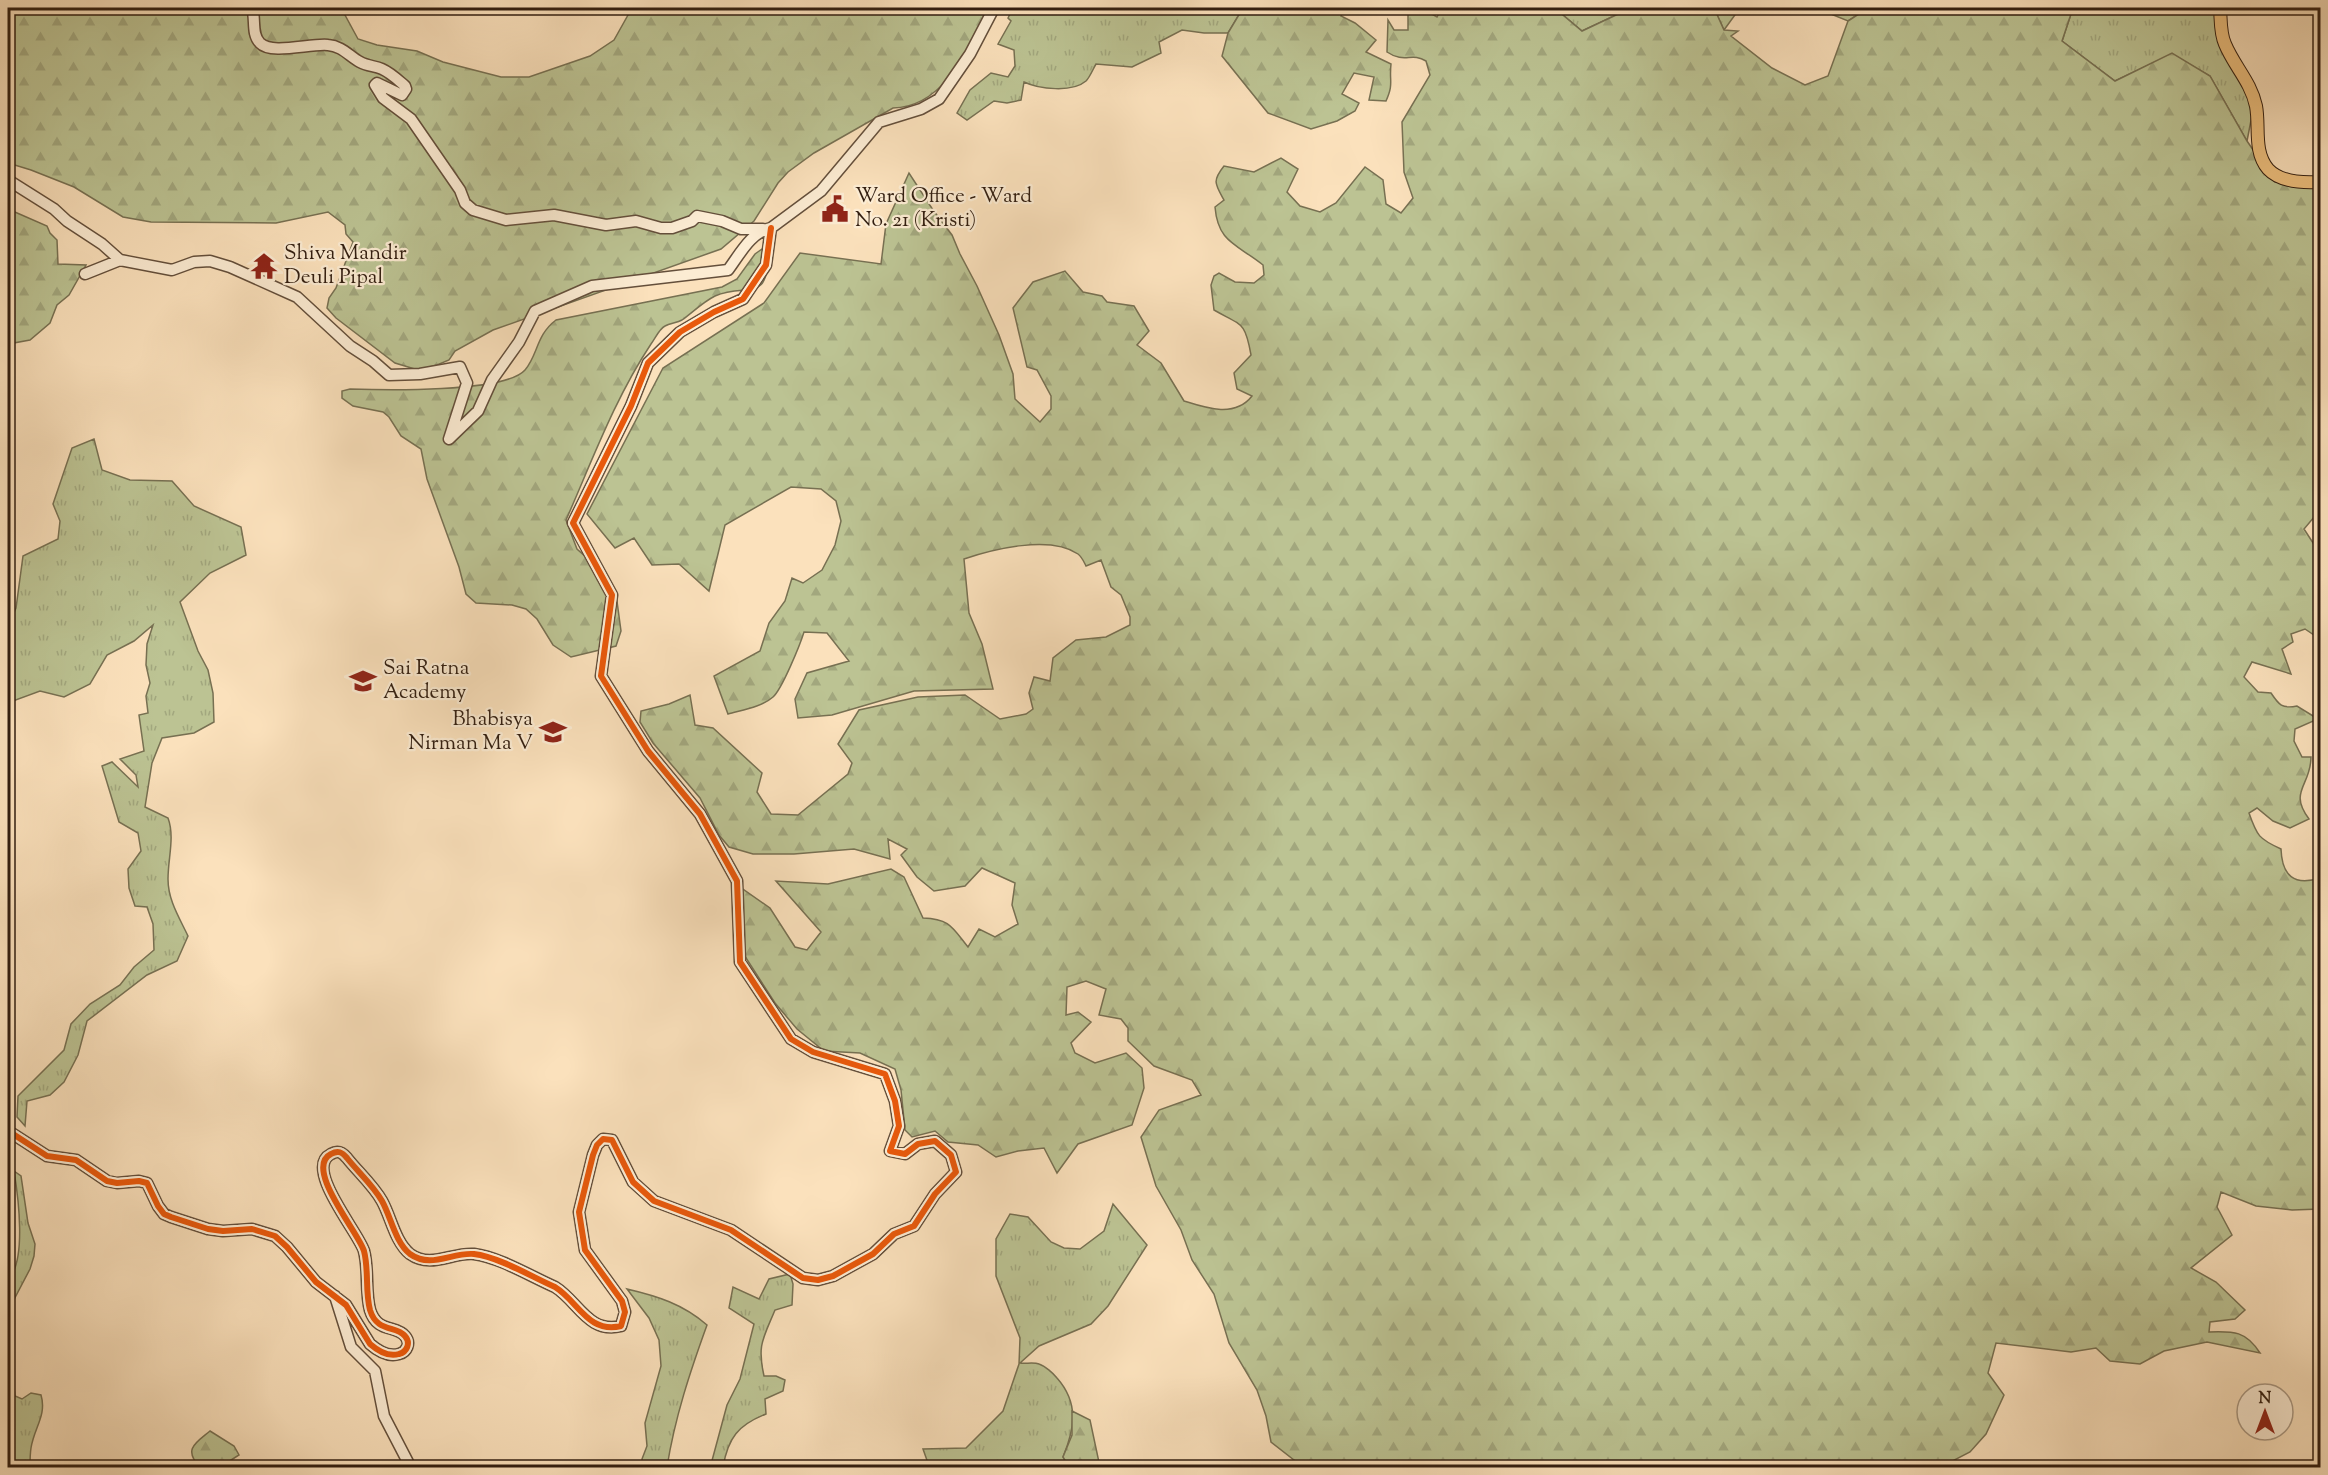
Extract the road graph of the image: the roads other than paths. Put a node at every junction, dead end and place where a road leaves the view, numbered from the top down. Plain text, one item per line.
1 (252, 8) edge
2 (994, 8) edge
3 (2220, 8) edge
4 (8, 180) edge
5 (2320, 182) edge
6 (767, 228) junction
7 (120, 260) junction
8 (85, 274) dead end
9 (8, 1133) edge
10 (335, 1295) junction
11 (411, 1467) edge

1 - 6 street
2 - 6 street
3 - 5 main road
4 - 7 street
6 - 7 street
6 - 10 street
7 - 8 street
9 - 10 street
10 - 11 street

